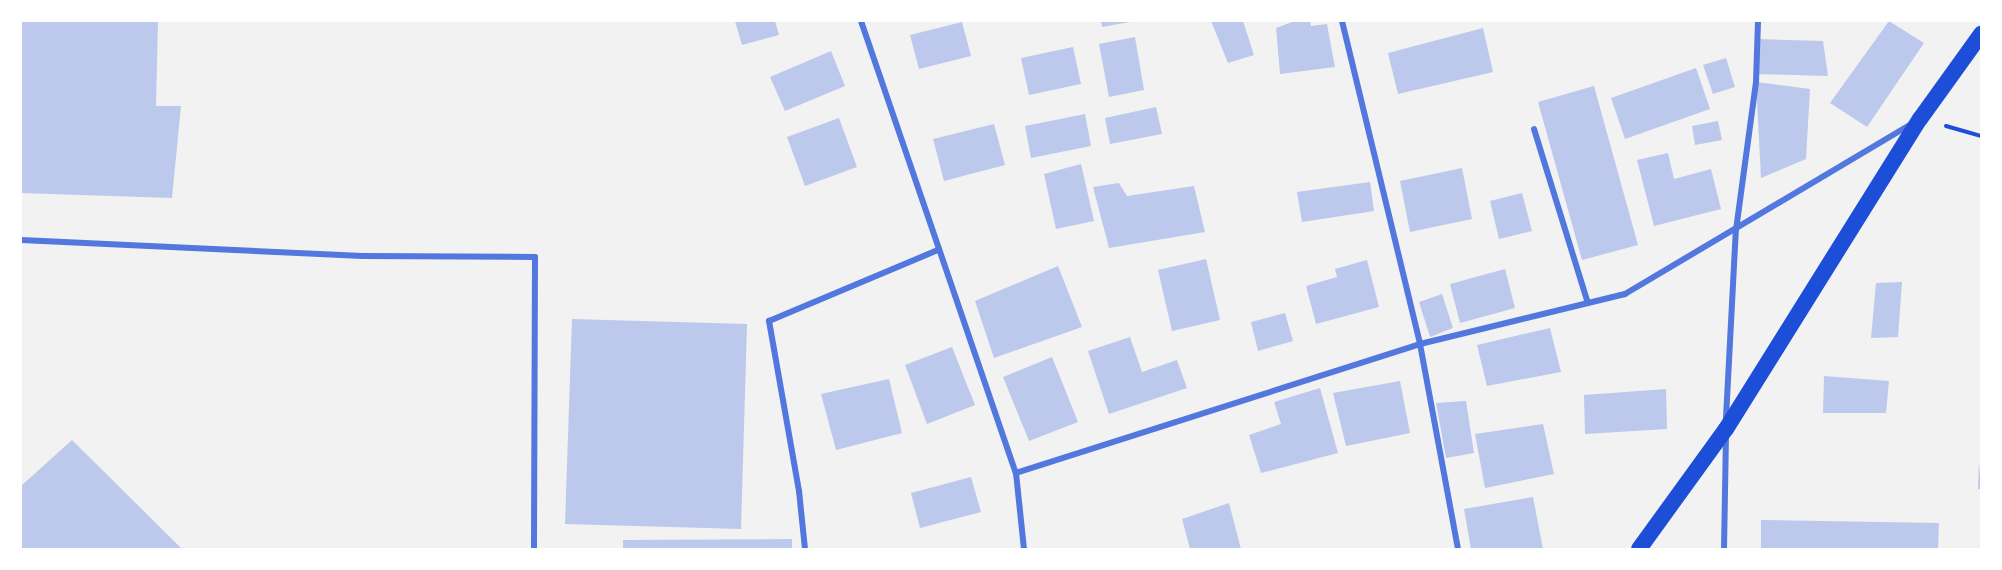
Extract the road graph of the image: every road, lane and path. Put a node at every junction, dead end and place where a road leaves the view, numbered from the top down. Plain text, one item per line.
1 (861, 21) edge
2 (1341, 21) edge
3 (1758, 21) edge
4 (1981, 34) edge
5 (1920, 119) junction
6 (1534, 129) dead end
7 (1981, 136) edge
8 (1736, 230) junction
9 (21, 240) edge
10 (938, 250) junction
11 (1588, 303) junction
12 (1420, 345) junction
13 (1726, 429) junction
14 (1016, 473) junction
15 (534, 549) edge
16 (805, 549) edge
17 (1023, 549) edge
18 (1458, 549) edge
19 (1639, 549) edge
20 (1724, 549) edge

1 - 10 street
2 - 12 street
3 - 8 street
4 - 5 highway
5 - 7 path
5 - 8 street
5 - 13 highway
6 - 11 street
8 - 11 street
8 - 13 street
9 - 15 street
10 - 14 street
10 - 16 street
11 - 12 street
12 - 14 street
12 - 18 street
13 - 19 highway
13 - 20 street
14 - 17 street

